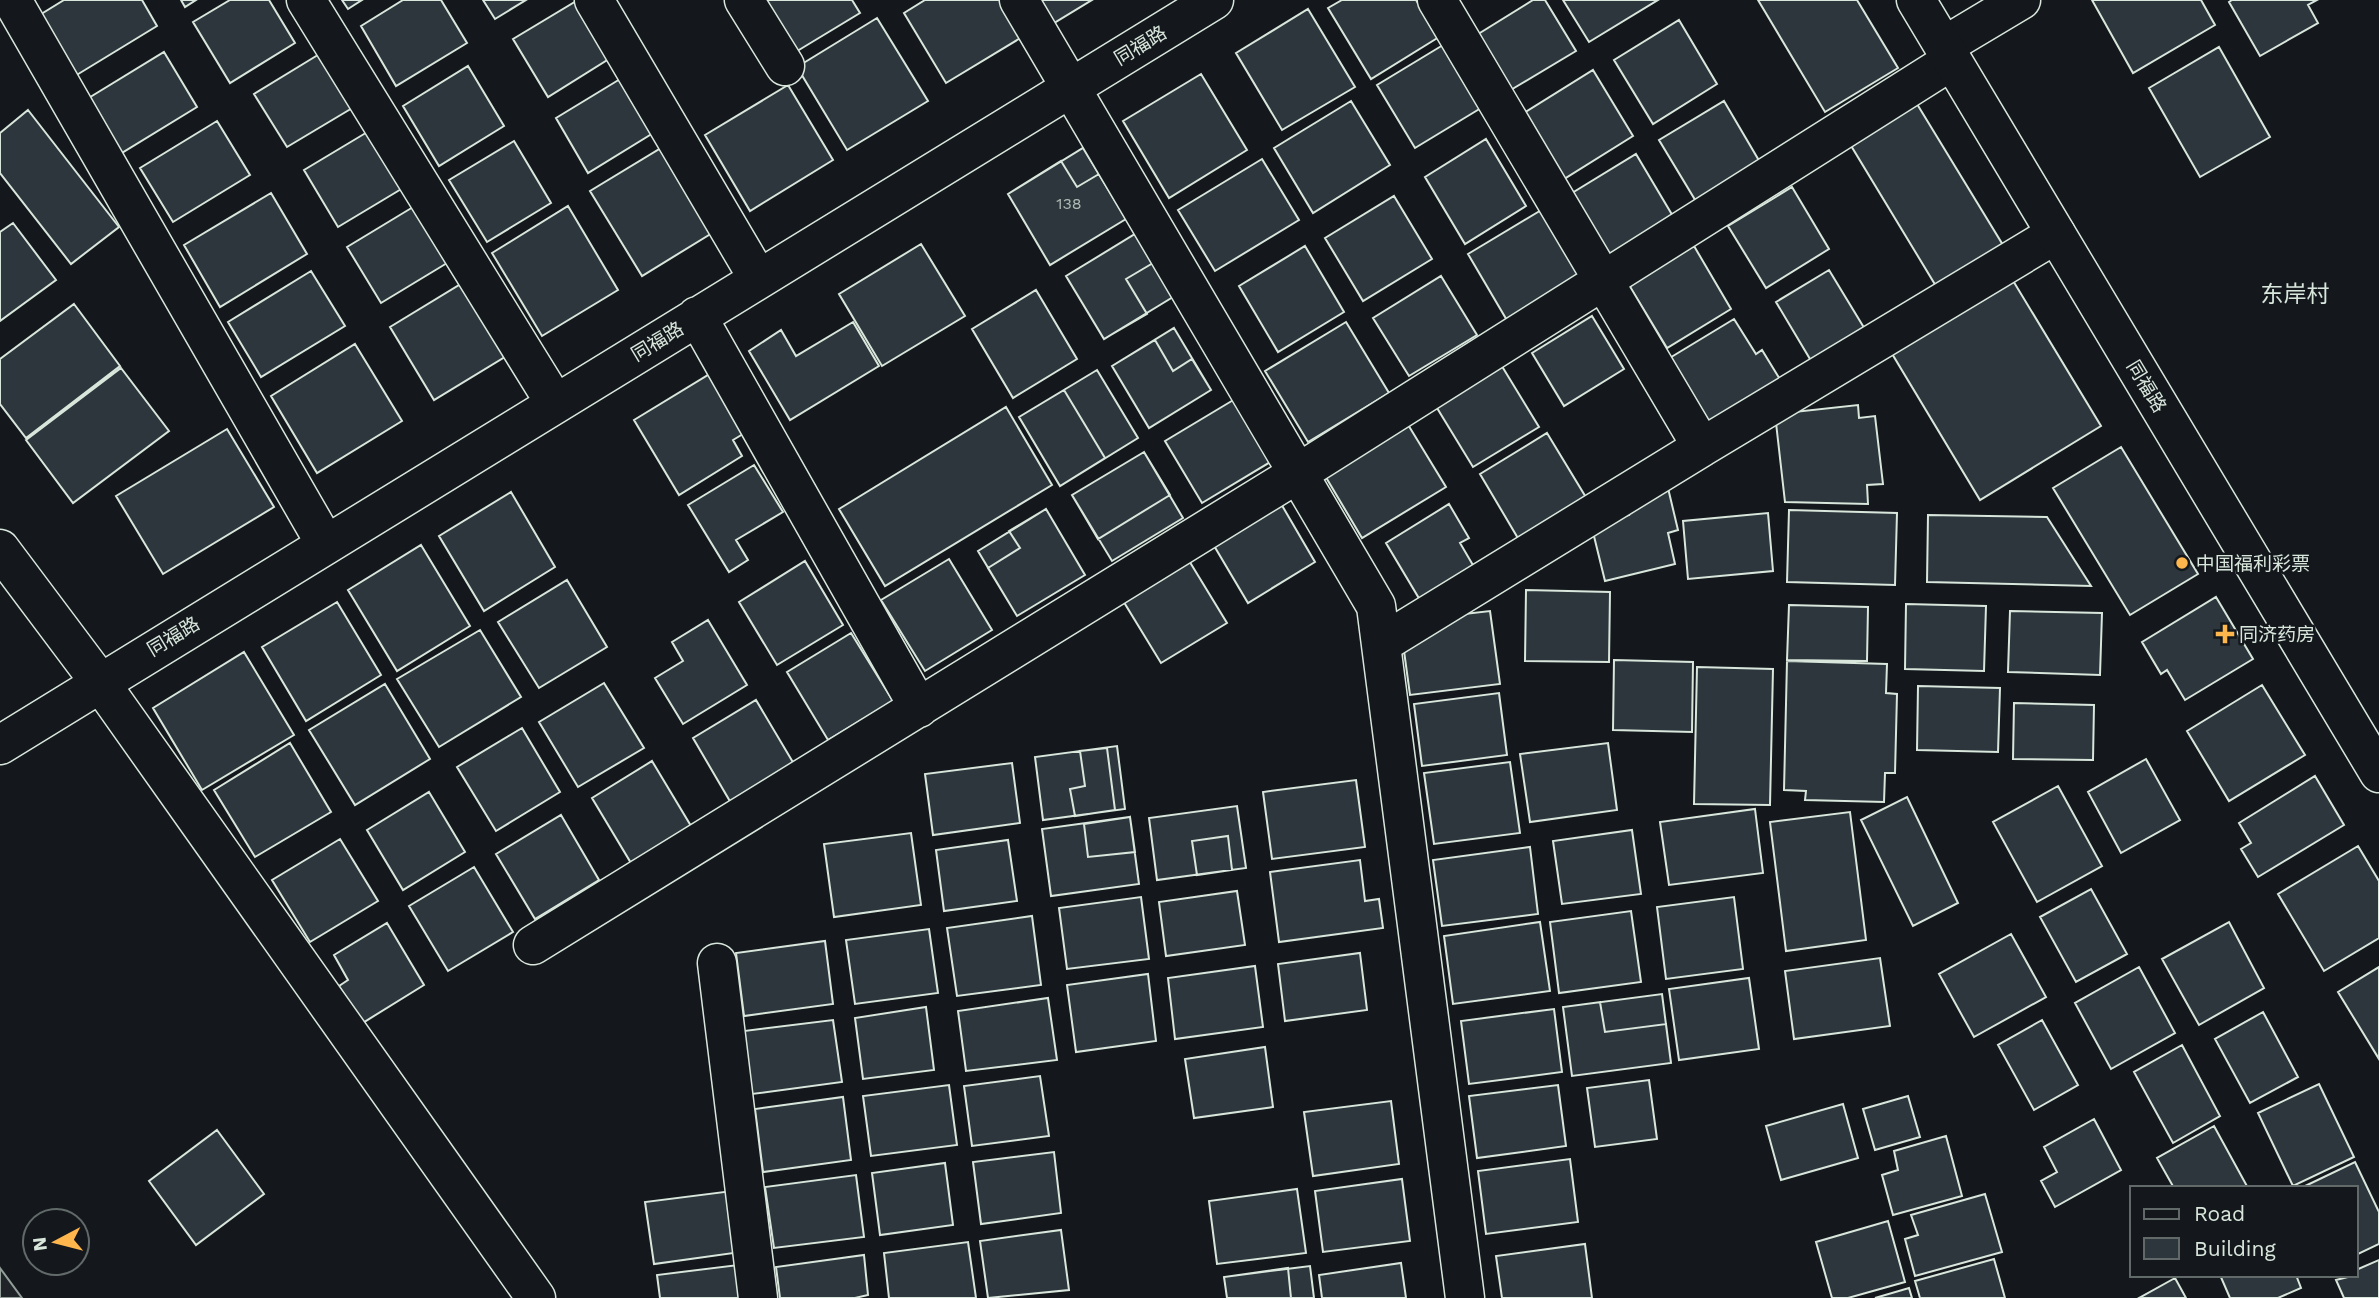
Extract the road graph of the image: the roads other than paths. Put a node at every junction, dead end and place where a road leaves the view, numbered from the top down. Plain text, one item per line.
1 (12, 0) edge
2 (306, 0) edge
3 (594, 0) edge
4 (744, 0) edge
5 (1019, 0) edge
6 (1214, 0) edge
7 (1437, 0) edge
8 (1916, 0) edge
9 (2021, 0) edge
10 (1947, 54) junction
11 (785, 66) dead end
12 (1070, 88) junction
13 (2056, 234) junction
14 (758, 278) junction
15 (1604, 281) junction
16 (696, 316) junction
17 (555, 403) junction
18 (1702, 447) junction
19 (1300, 472) junction
20 (325, 544) junction
21 (0, 549) edge
22 (1381, 644) junction
23 (99, 681) junction
24 (919, 708) junction
25 (0, 744) edge
26 (2378, 769) edge
27 (533, 945) dead end
28 (717, 963) dead end
29 (536, 1298) edge
30 (758, 1298) edge
31 (1465, 1298) edge

1 - 20 street
2 - 17 street
3 - 14 street
4 - 11 street
5 - 12 street
6 - 12 street, 同福路
7 - 15 street
8 - 10 street, 同福路
9 - 10 street
10 - 13 street, 同福路
10 - 15 street
12 - 14 street, 同福路
12 - 19 street
13 - 18 street
13 - 26 street, 同福路
14 - 16 street, 同福路
15 - 18 street
15 - 19 street
16 - 17 street, 同福路
16 - 24 street
17 - 20 street, 同福路
18 - 22 street
19 - 22 street
19 - 24 street
20 - 23 street, 同福路
21 - 23 street
22 - 31 street
23 - 25 street, 同福路
23 - 29 street
24 - 27 street
28 - 30 street

